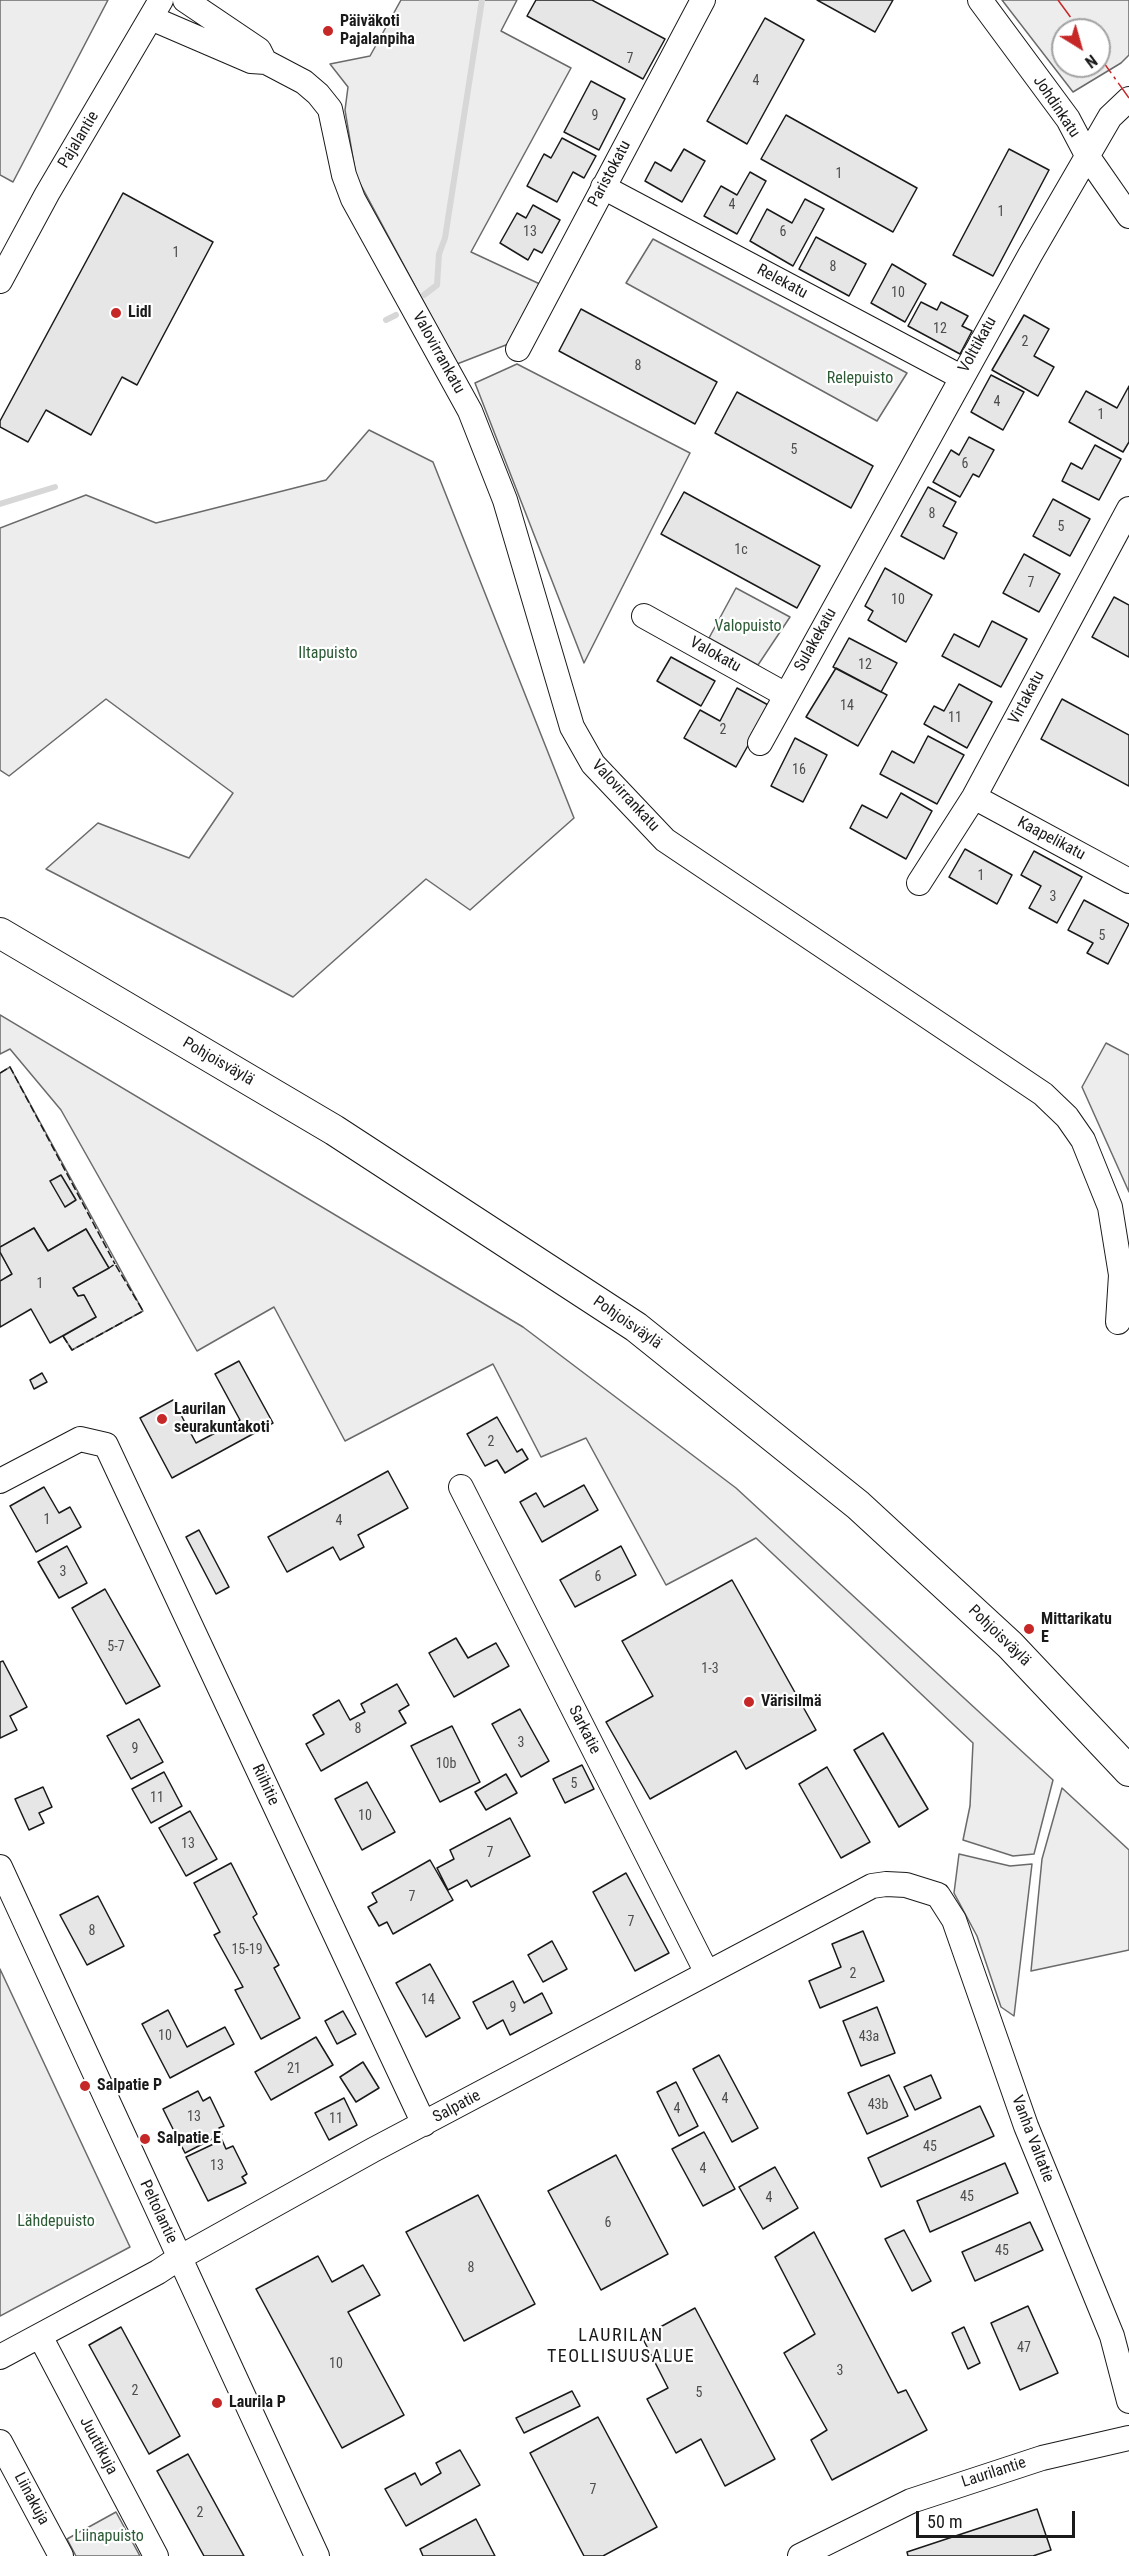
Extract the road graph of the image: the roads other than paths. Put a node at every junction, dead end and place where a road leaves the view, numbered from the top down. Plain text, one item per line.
1 (185, 0) edge
2 (703, 0) edge
3 (980, 0) edge
4 (156, 9) edge
5 (266, 62) junction
6 (1129, 99) edge
7 (1088, 157) junction
8 (603, 187) junction
9 (1129, 216) edge
10 (0, 281) edge
11 (518, 349) dead end
12 (961, 377) junction
13 (1129, 509) edge
14 (873, 536) joint
15 (644, 616) dead end
16 (786, 694) junction
17 (760, 743) dead end
18 (974, 797) junction
19 (1129, 881) edge
20 (919, 883) dead end
21 (0, 933) edge
22 (0, 948) edge
23 (56, 967) junction
24 (1118, 1322) dead end
25 (0, 1481) edge
26 (461, 1487) dead end
27 (1129, 1770) edge
28 (0, 1867) edge
29 (922, 1889) joint
30 (707, 1973) junction
31 (424, 2124) junction
32 (179, 2258) junction
33 (39, 2336) junction
34 (0, 2356) edge
35 (1129, 2401) edge
36 (1129, 2438) edge
37 (0, 2442) edge
38 (61, 2556) edge
39 (156, 2556) edge
40 (317, 2556) edge
41 (800, 2556) edge

1 - 5 street, Valovirrankatu
2 - 8 street, Paristokatu
3 - 7 street, Johdinkatu
4 - 5 street, Valovirrankatu
4 - 10 street, Pajalantie
5 - 24 street, Valovirrankatu
6 - 7 street, Volttikatu
7 - 9 street, Johdinkatu
7 - 12 street, Volttikatu
8 - 11 street, Paristokatu
8 - 12 street, Relekatu
12 - 14 street, Volttikatu
13 - 18 street, Virtakatu
14 - 16 street, Sulakekatu
15 - 16 street, Valokatu
16 - 17 street, Sulakekatu
18 - 19 street, Kaapelikatu
18 - 20 street, Virtakatu
21 - 23 main road, Pohjoisväylä
22 - 23 main road, Pohjoisväylä
23 - 27 main road, Pohjoisväylä
25 - 31 street, Riihitie
26 - 30 street, Sarkatie
28 - 32 street, Peltolantie
29 - 30 street, Salpatie
29 - 35 street, Vanha Valtatie
30 - 31 street, Salpatie
31 - 32 street, Salpatie
32 - 33 street, Salpatie
32 - 40 street, Peltolantie
33 - 34 street, Salpatie
33 - 39 street, Juuttikuja
36 - 41 street, Laurilantie
37 - 38 street, Liinakuja

